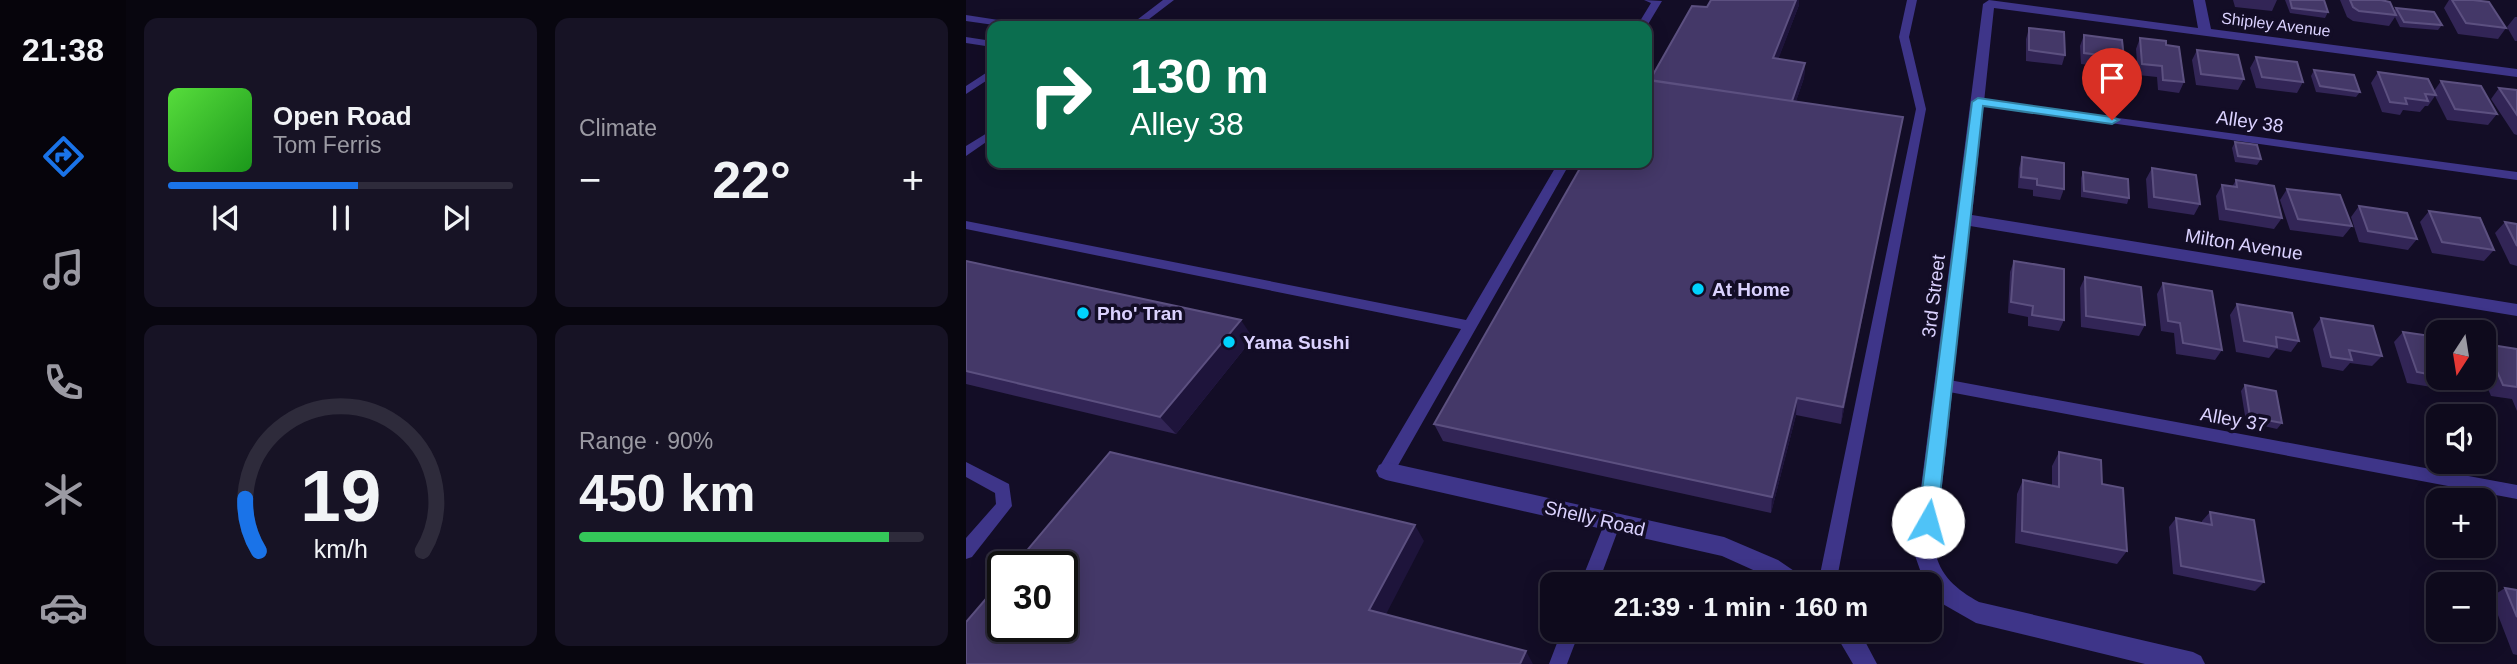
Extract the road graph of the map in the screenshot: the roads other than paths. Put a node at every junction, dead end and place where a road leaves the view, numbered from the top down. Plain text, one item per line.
1 (1169, 0) edge
2 (1648, 0) edge
3 (1912, 0) edge
4 (2199, 0) edge
5 (1989, 4) joint
6 (966, 18) edge
7 (987, 21) edge
8 (1141, 21) edge
9 (1645, 21) edge
10 (2205, 33) junction
11 (966, 40) edge
12 (987, 43) edge
13 (2517, 73) edge
14 (987, 76) edge
15 (966, 91) edge
16 (1978, 102) junction
17 (987, 136) edge
18 (966, 152) edge
19 (1561, 168) edge
20 (2517, 176) edge
21 (1963, 219) junction
22 (966, 225) edge
23 (2517, 310) edge
24 (1470, 326) junction
25 (1944, 384) junction
26 (966, 469) edge
27 (1386, 471) joint
28 (2517, 492) edge
29 (1613, 522) junction
30 (966, 551) edge
31 (1594, 572) edge
32 (1777, 572) edge
33 (1829, 572) edge
34 (1566, 642) edge
35 (1851, 642) edge
36 (1558, 664) edge
37 (1865, 664) edge
38 (2193, 664) edge

1 - 8 lane
2 - 9 lane
3 - 33 lane
4 - 10 street
5 - 10 street, Shipley Avenue
5 - 16 street, 3rd Street
6 - 7 lane
10 - 13 street, Shipley Avenue
11 - 12 lane
14 - 15 lane
16 - 20 lane, Alley 38
16 - 21 street, 3rd Street
17 - 18 lane
19 - 24 lane
21 - 23 street, Milton Avenue
21 - 25 street, 3rd Street
22 - 24 lane
24 - 27 lane
25 - 28 lane, Alley 37
25 - 38 street, 3rd Street
26 - 30 lane
27 - 29 street, Shelly Road
29 - 31 lane
29 - 32 street, Shelly Road
34 - 36 lane
35 - 37 street

